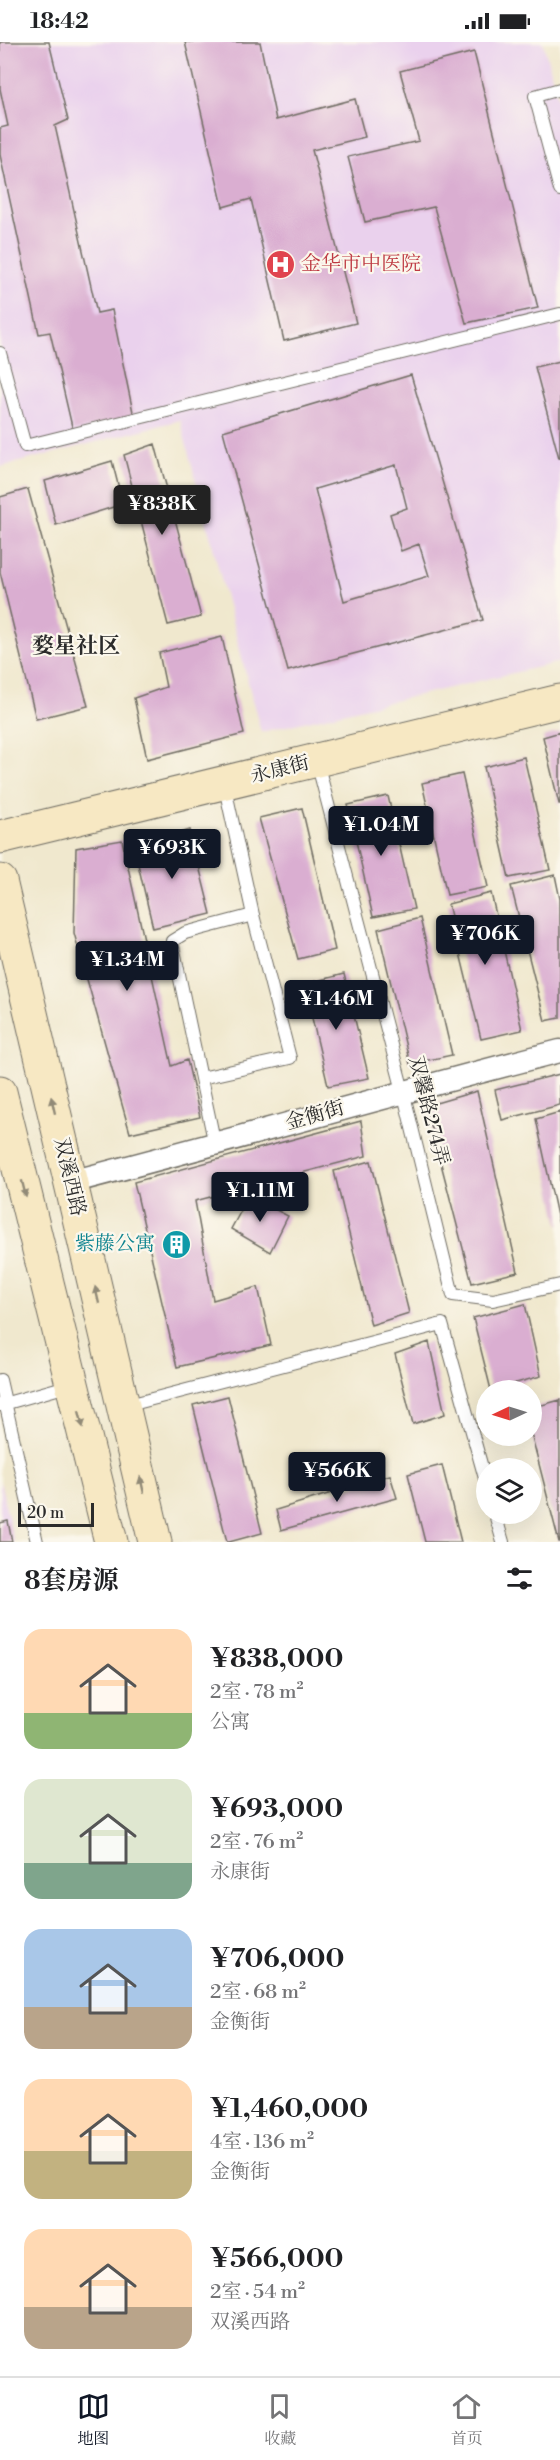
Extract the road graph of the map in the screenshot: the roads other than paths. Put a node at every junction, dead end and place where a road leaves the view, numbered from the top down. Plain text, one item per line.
1 (560, 89) edge
2 (560, 190) edge
3 (560, 314) edge
4 (0, 353) edge
5 (560, 701) edge
6 (316, 761) junction
7 (224, 783) junction
8 (0, 837) edge
9 (0, 881) edge
10 (254, 915) junction
11 (560, 1051) edge
12 (201, 1078) junction
13 (403, 1091) junction
14 (0, 1092) edge
15 (215, 1145) junction
16 (70, 1182) junction
17 (560, 1285) edge
18 (0, 1380) edge
19 (72, 1385) junction
20 (3, 1405) edge
21 (123, 1407) junction
22 (479, 1458) edge
23 (498, 1524) edge
24 (37, 1542) edge
25 (111, 1542) edge
26 (155, 1542) edge
27 (503, 1542) edge

1 - 2 lane
3 - 4 lane
5 - 6 main road, 永康街
6 - 7 main road, 永康街
6 - 13 lane, 双馨路274弄
7 - 8 main road, 永康街
7 - 10 lane
16 -> 9 main road, 双溪西路
10 - 12 lane
10 - 12 lane
11 - 13 street, 金衡街
12 - 15 lane
13 - 15 street, 金衡街
13 - 17 lane, 双馨路274弄
14 -> 19 main road
15 - 16 street, 金衡街
21 -> 16 main road, 双溪西路
18 - 20 lane
19 - 20 lane
19 -> 25 main road
20 - 24 lane
21 - 22 lane
26 -> 21 main road, 双溪西路
23 - 27 lane

